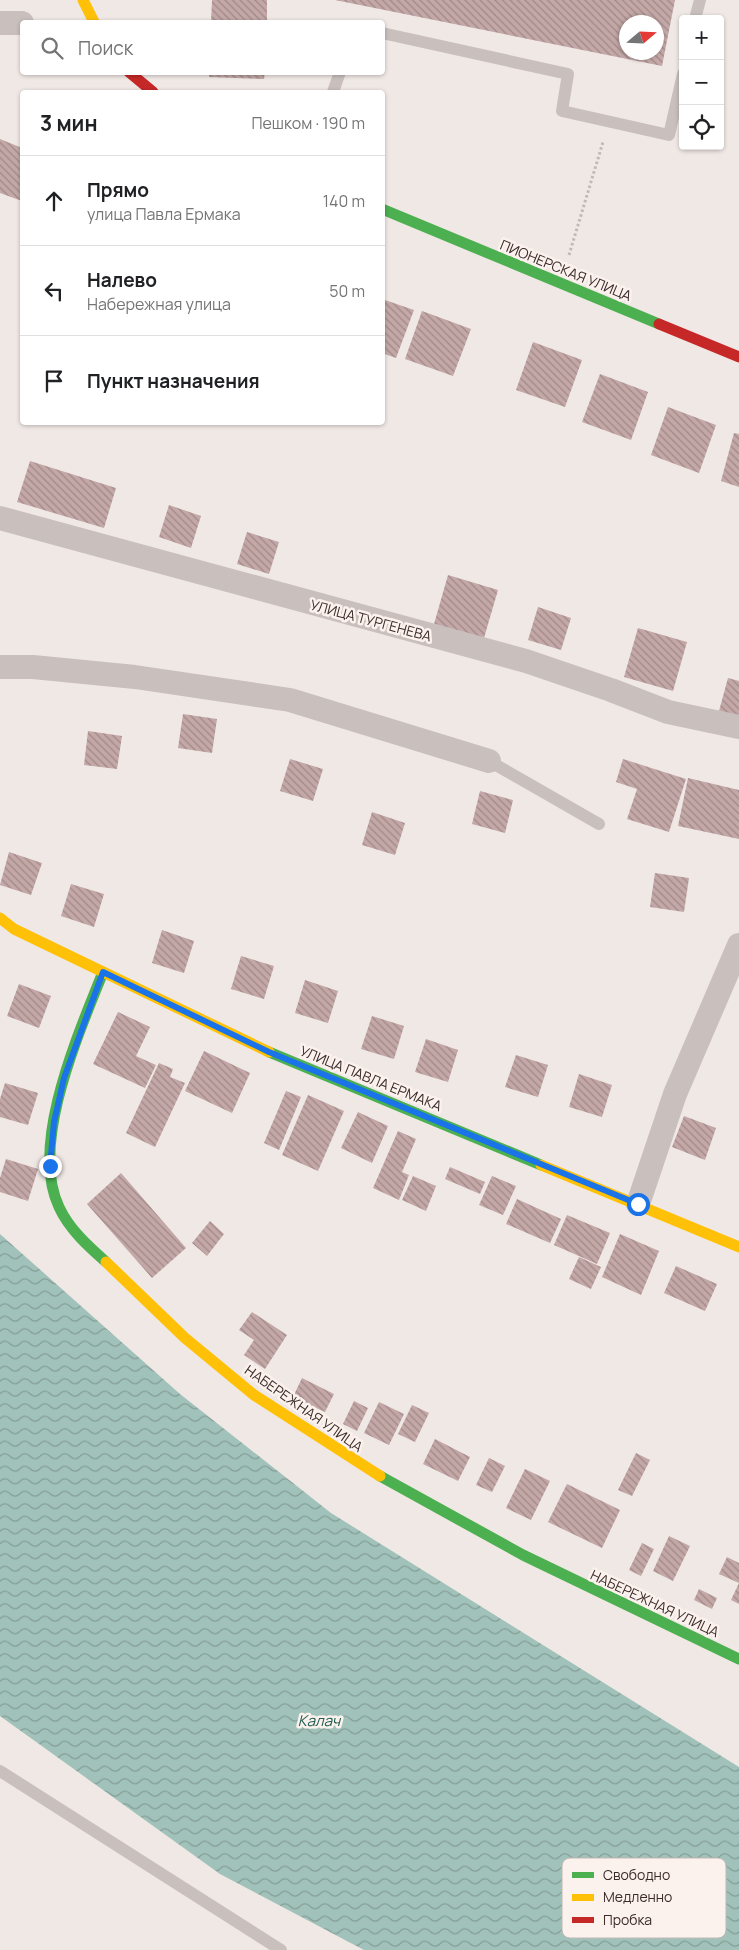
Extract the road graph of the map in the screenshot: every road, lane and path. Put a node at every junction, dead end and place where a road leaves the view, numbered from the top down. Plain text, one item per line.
1 (83, 0) edge
2 (700, 0) edge
3 (696, 15) edge
4 (93, 20) edge
5 (0, 23) edge
6 (20, 23) edge
7 (385, 34) edge
8 (133, 75) edge
9 (339, 75) edge
10 (151, 90) edge
11 (334, 90) edge
12 (679, 90) edge
13 (609, 122) junction
14 (385, 210) edge
15 (561, 284) junction
16 (739, 357) edge
17 (0, 518) edge
18 (0, 667) edge
19 (739, 727) edge
20 (489, 760) joint
21 (599, 824) dead end
22 (0, 918) edge
23 (739, 945) edge
24 (103, 972) junction
25 (638, 1204) junction
26 (739, 1247) edge
27 (739, 1658) edge
28 (0, 1771) edge
29 (281, 1950) edge

1 - 4 street
2 - 3 lane
5 - 6 street
7 - 13 lane
8 - 10 street
9 - 11 lane
12 - 13 lane
13 - 15 path
14 - 15 street, ПИОНЕРСКАЯ УЛИЦА
15 - 16 street, ПИОНЕРСКАЯ УЛИЦА
17 - 19 street, УЛИЦА ТУРГЕНЕВА
18 - 20 street
20 - 21 lane
22 - 24 street, УЛИЦА ПАВЛА ЕРМАКА
23 - 25 street
24 - 25 street, УЛИЦА ПАВЛА ЕРМАКА
24 - 27 street, НАБЕРЕЖНАЯ УЛИЦА
25 - 26 street, УЛИЦА ПАВЛА ЕРМАКА
28 - 29 lane

